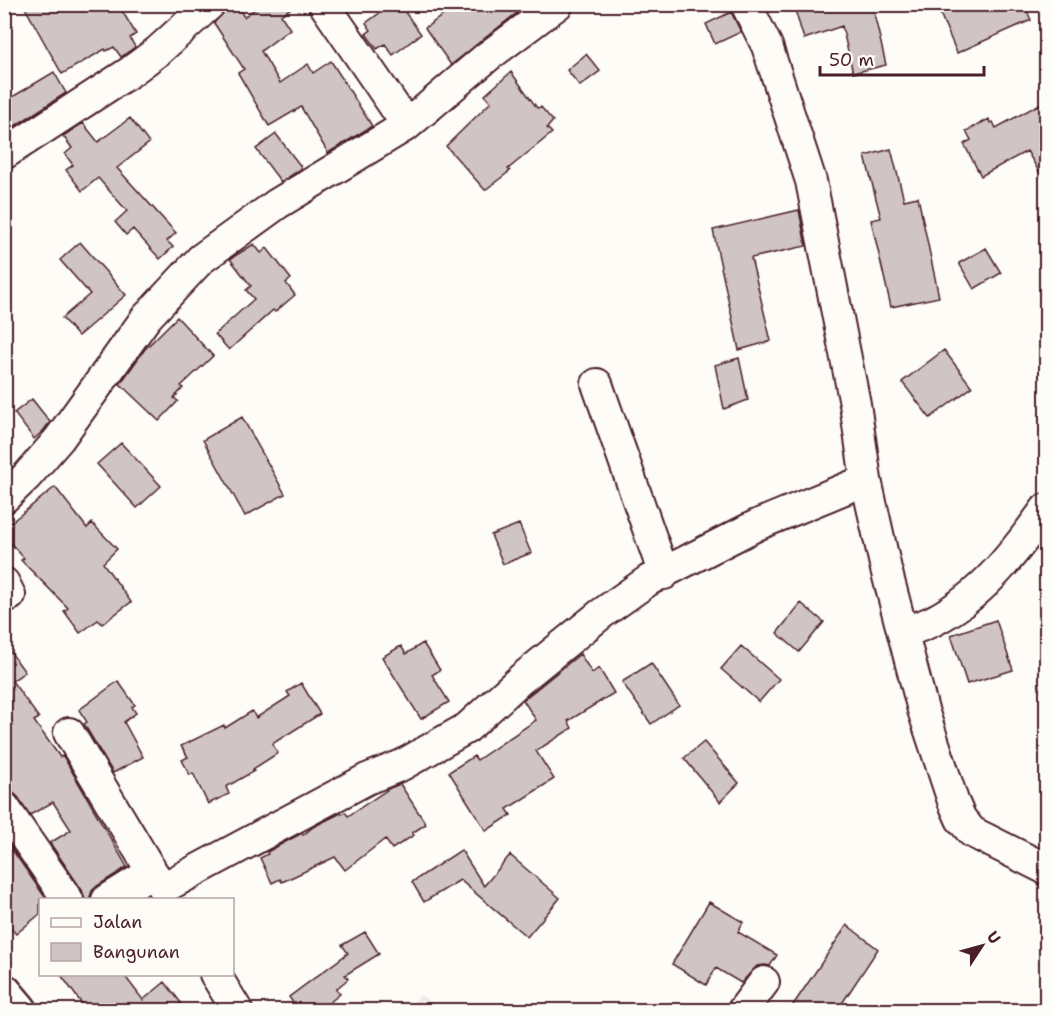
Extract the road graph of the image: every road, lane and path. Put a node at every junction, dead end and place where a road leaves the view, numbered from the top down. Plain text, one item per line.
1 (210, 4) edge
2 (324, 4) edge
3 (558, 4) edge
4 (746, 4) edge
5 (407, 126) junction
6 (4, 154) edge
7 (597, 384) dead end
8 (866, 480) junction
9 (4, 498) edge
10 (1047, 509) edge
11 (664, 574) junction
12 (903, 633) junction
13 (69, 733) dead end
14 (4, 807) edge
15 (1047, 869) edge
16 (162, 886) edge
17 (67, 898) edge
18 (115, 898) edge
19 (216, 976) edge
20 (764, 982) dead end
21 (4, 991) edge
22 (20, 1011) edge
23 (237, 1011) edge
24 (743, 1011) edge

1 - 6 street
2 - 5 street
3 - 5 street
4 - 8 street
5 - 9 street
7 - 11 street
8 - 11 street
8 - 12 street
10 - 12 street
11 - 16 street
12 - 15 street
13 - 16 street
14 - 17 street
16 - 18 street
19 - 23 street
20 - 24 street
21 - 22 highway

